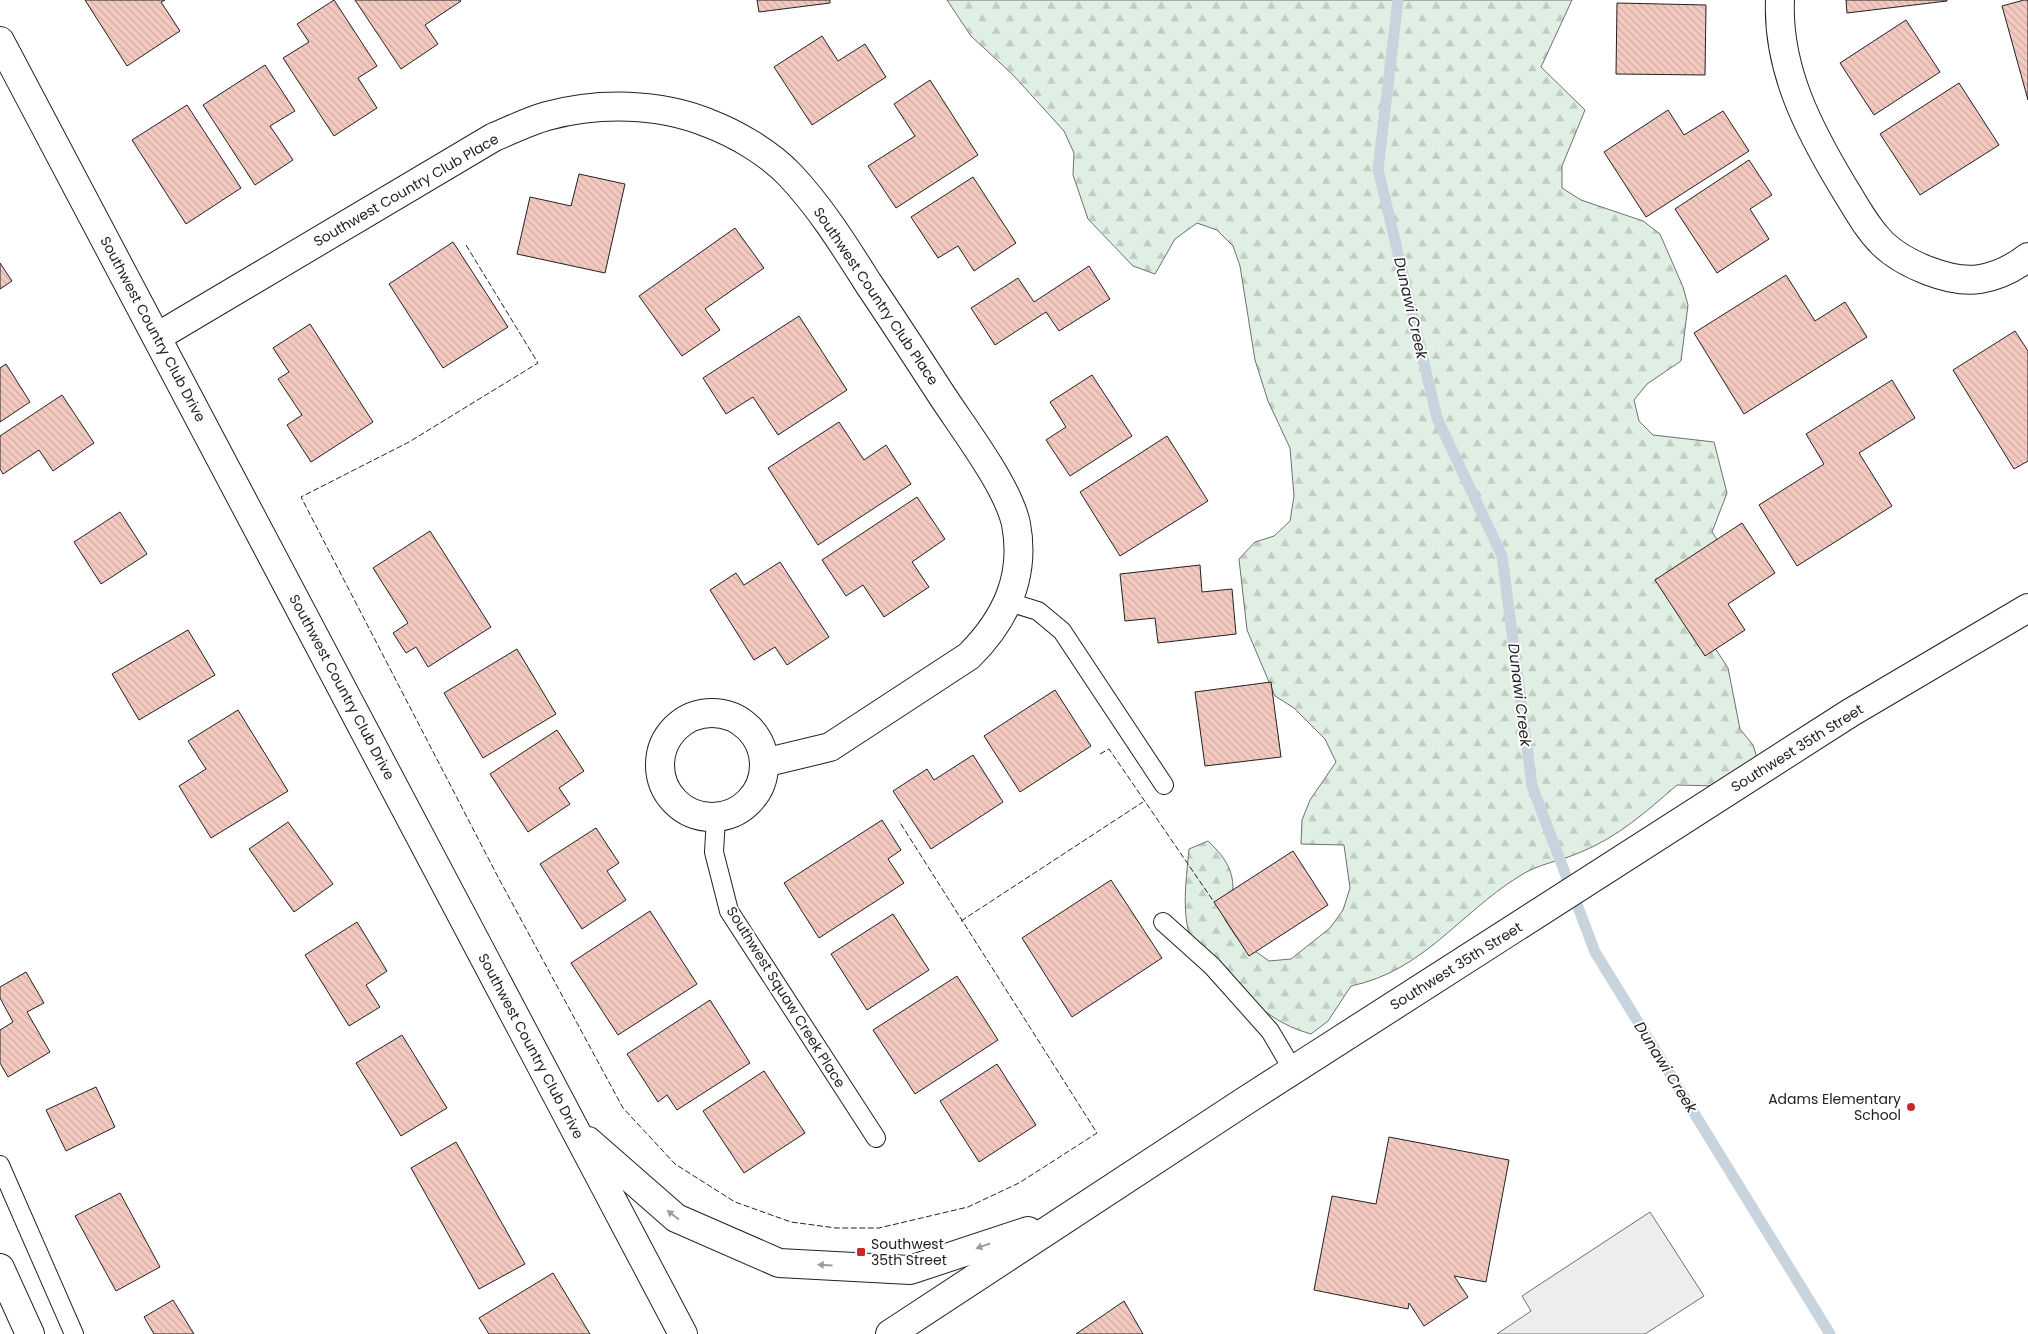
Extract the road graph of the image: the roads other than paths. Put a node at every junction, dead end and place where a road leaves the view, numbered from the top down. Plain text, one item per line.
1 (1780, 0) edge
2 (0, 41) edge
3 (2028, 257) edge
4 (157, 337) junction
5 (1009, 602) junction
6 (2028, 608) edge
7 (764, 763) junction
8 (1164, 785) dead end
9 (716, 818) junction
10 (1163, 922) dead end
11 (1293, 1070) junction
12 (575, 1129) junction
13 (876, 1138) dead end
14 (0, 1165) edge
15 (1062, 1219) junction
16 (0, 1268) edge
17 (897, 1332) edge
18 (30, 1334) edge
19 (74, 1334) edge
20 (683, 1334) edge

1 - 3 street
2 - 4 street, Southwest Country Club Drive
4 - 5 street, Southwest Country Club Place
4 - 12 street, Southwest Country Club Drive
5 - 7 street, Southwest Country Club Place
5 - 8 lane
6 - 11 street, Southwest 35th Street
7 - 9 street
7 - 9 street
9 - 13 lane, Southwest Squaw Creek Place
10 - 11 lane
11 - 15 street, Southwest 35th Street
15 -> 12 street
12 - 20 street, Southwest Country Club Drive
14 - 19 lane
15 - 17 street, Southwest 35th Street
16 - 18 street

